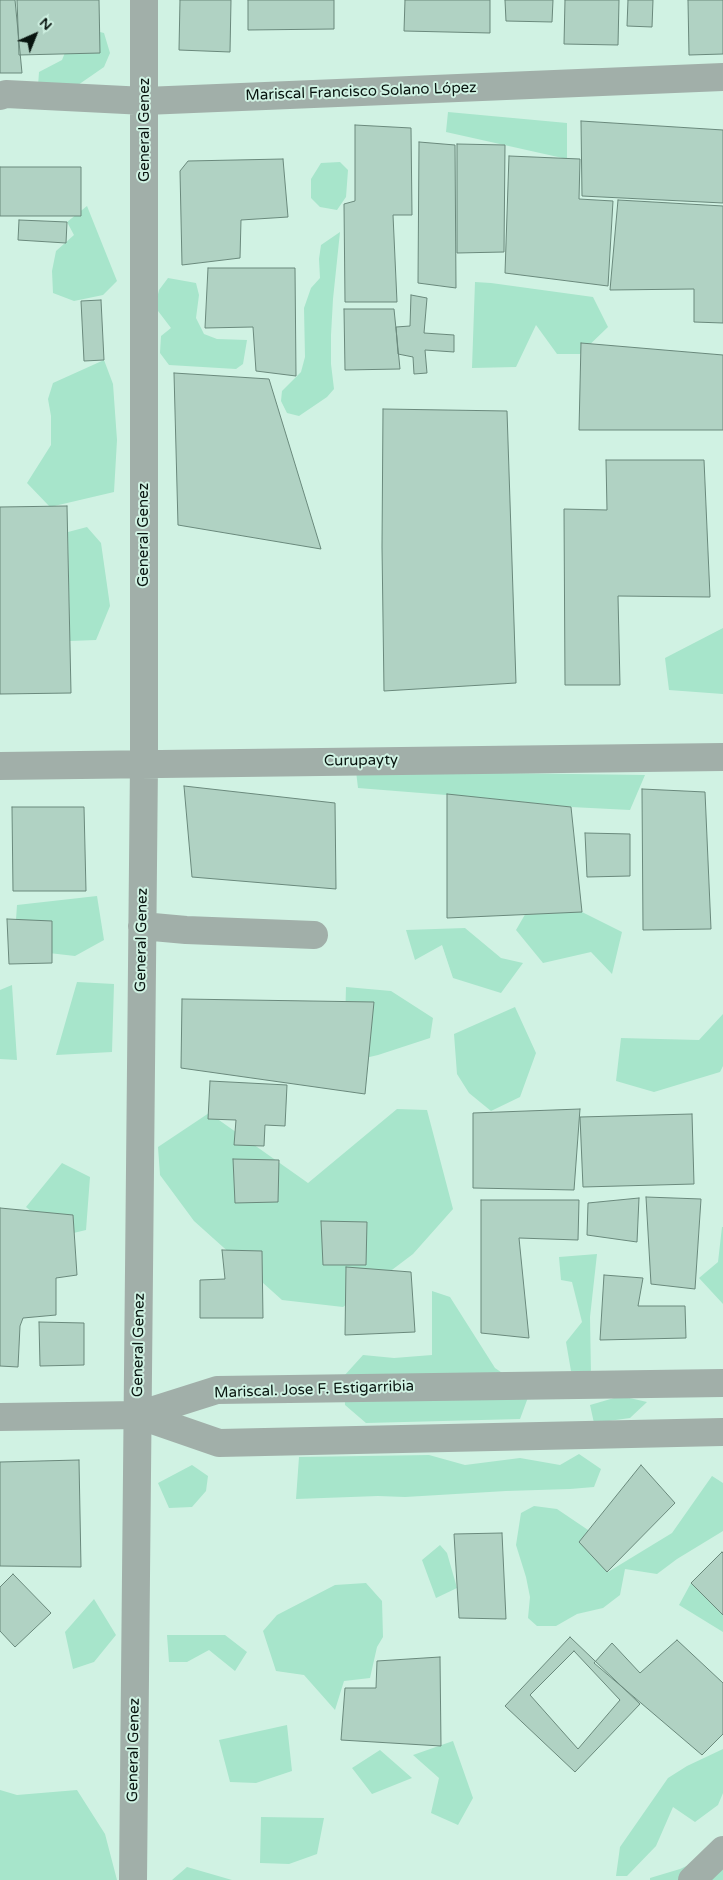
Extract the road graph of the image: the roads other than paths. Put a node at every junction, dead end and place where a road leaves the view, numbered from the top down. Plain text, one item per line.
1 (144, 0) edge
2 (723, 78) edge
3 (0, 96) edge
4 (145, 101) junction
5 (723, 757) edge
6 (144, 764) junction
7 (0, 766) edge
8 (142, 926) junction
9 (314, 935) dead end
10 (723, 1383) edge
11 (138, 1415) junction
12 (0, 1416) edge
13 (723, 1432) edge
14 (723, 1850) edge
15 (133, 1880) edge
16 (692, 1880) edge

1 - 4 street, General Genez
2 - 4 street, Mariscal Francisco Solano López
3 - 4 street, Mariscal Francisco Solano López
4 - 6 street, General Genez
5 - 6 street, Curupayty
6 - 7 street, Curupayty
6 - 8 street, General Genez
8 - 9 street
8 - 11 street, General Genez
10 - 11 street, Mariscal. Jose F. Estigarribia
11 - 12 street
11 - 13 street
11 - 15 street, General Genez
14 - 16 street

